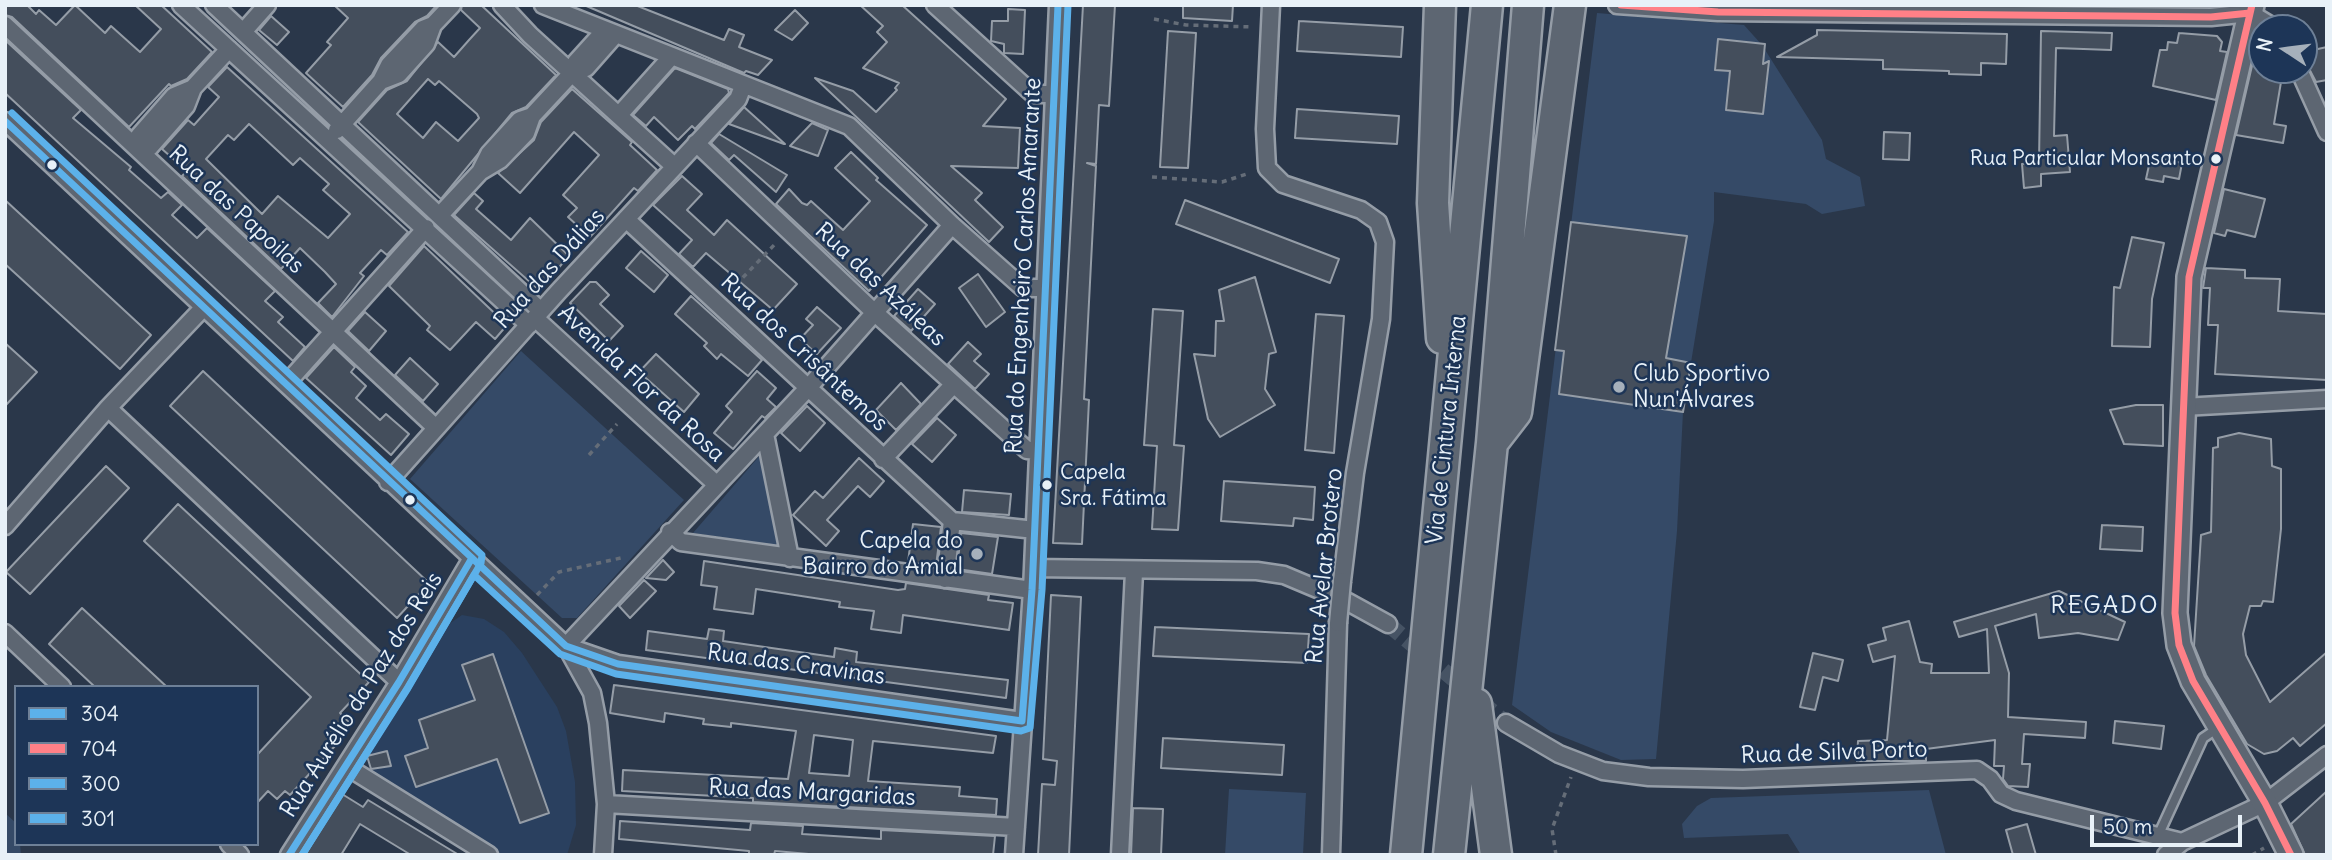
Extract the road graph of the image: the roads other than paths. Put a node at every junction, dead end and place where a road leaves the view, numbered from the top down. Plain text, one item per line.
1 (181, 5) edge
2 (214, 5) edge
3 (267, 5) edge
4 (452, 5) edge
5 (502, 5) edge
6 (544, 5) edge
7 (935, 5) edge
8 (1058, 5) edge
9 (1271, 5) edge
10 (1440, 5) edge
11 (1487, 5) edge
12 (1528, 5) edge
13 (1570, 5) edge
14 (1617, 5) edge
15 (1718, 9) edge
16 (2251, 9) edge
17 (5, 24) edge
18 (243, 32) junction
19 (610, 32) junction
20 (229, 49) junction
21 (671, 57) junction
22 (279, 65) junction
23 (572, 73) junction
24 (264, 81) junction
25 (2305, 84) edge
26 (743, 86) junction
27 (1054, 94) junction
28 (619, 115) junction
29 (5, 121) edge
30 (342, 124) junction
31 (2327, 132) edge
32 (328, 140) junction
33 (696, 143) junction
34 (137, 148) junction
35 (674, 166) junction
36 (406, 183) junction
37 (391, 198) junction
38 (440, 215) junction
39 (626, 219) junction
40 (952, 225) junction
41 (426, 228) junction
42 (467, 240) junction
43 (453, 255) junction
44 (1045, 288) junction
45 (205, 306) junction
46 (874, 312) junction
47 (539, 314) junction
48 (333, 332) junction
49 (286, 384) junction
50 (954, 384) junction
51 (808, 388) junction
52 (2327, 399) edge
53 (2183, 407) junction
54 (108, 408) junction
55 (1448, 412) junction
56 (436, 428) junction
57 (765, 434) junction
58 (1492, 443) junction
59 (1038, 451) junction
60 (883, 458) junction
61 (388, 482) junction
62 (716, 484) junction
63 (952, 521) junction
64 (5, 526) edge
65 (1035, 530) junction
66 (670, 532) junction
67 (472, 558) junction
68 (790, 558) junction
69 (1033, 568) junction
70 (1134, 572) junction
71 (945, 579) junction
72 (1032, 590) junction
73 (1388, 624) tunnel mouth
74 (5, 633) edge
75 (566, 646) junction
76 (1469, 652) junction
77 (399, 682) junction
78 (60, 685) edge
79 (1022, 721) junction
80 (1506, 723) tunnel mouth
81 (2221, 727) junction
82 (2327, 755) edge
83 (346, 766) junction
84 (2265, 803) junction
85 (606, 804) junction
86 (1016, 827) junction
87 (2158, 836) junction
88 (2182, 842) junction
89 (1405, 848) edge
90 (289, 855) edge
91 (489, 855) edge
92 (603, 855) edge
93 (1014, 855) edge
94 (1120, 855) edge
95 (1331, 855) edge
96 (1449, 855) edge
97 (1496, 855) edge
98 (2166, 855) edge
99 (2291, 855) edge

1 - 20 street, Avenida Flor da Rosa
2 - 18 street, Avenida Flor da Rosa
3 - 18 street
4 - 30 street
5 - 23 street
6 - 19 street
7 - 27 street
8 - 27 street, Rua do Engenheiro Carlos Amarante
9 - 95 street, Rua Avelar Brotero, bridge
10 - 55 highway
11 - 55 highway, Via de Cintura Interna
12 - 58 highway, Via de Cintura Interna
13 - 58 highway
14 - 15 street
15 - 16 street
16 - 53 street
17 - 34 street, Rua das Papoilas
18 - 22 street, Avenida Flor da Rosa
19 - 21 street
19 - 23 street
20 - 24 street, Avenida Flor da Rosa
20 - 34 street
21 - 26 street
21 - 28 street
22 - 24 street
22 - 30 street, Avenida Flor da Rosa
23 - 28 street
23 - 38 street
24 - 32 street, Avenida Flor da Rosa
25 - 31 street
26 - 33 street, Rua das Dálias
26 - 40 street
27 - 44 street, Rua do Engenheiro Carlos Amarante
28 - 35 street
29 - 45 street
30 - 32 street
30 - 36 street, Avenida Flor da Rosa
32 - 37 street, Avenida Flor da Rosa
33 - 35 street, Rua das Dálias
33 - 46 street, Rua das Azáleas
34 - 48 street, Rua das Papoilas
35 - 39 street, Rua das Dálias
36 - 37 street
36 - 38 street, Avenida Flor da Rosa
37 - 41 street, Avenida Flor da Rosa
38 - 42 street, Avenida Flor da Rosa
39 - 47 street, Rua das Dálias
39 - 51 street, Rua dos Crisântemos
40 - 44 street
40 - 46 street
41 - 43 street, Avenida Flor da Rosa
41 - 48 street
42 - 43 street
42 - 47 street, Avenida Flor da Rosa
43 - 47 street, Avenida Flor da Rosa
44 - 59 street, Rua do Engenheiro Carlos Amarante
45 - 49 street
45 - 54 street
46 - 50 street, Rua das Azáleas
46 - 51 street
47 - 56 street, Rua das Dálias
47 - 62 street, Avenida Flor da Rosa
48 - 49 street
48 - 56 street, Rua das Papoilas
49 - 61 street
50 - 59 street, Rua das Azáleas
50 - 60 street
51 - 57 street
51 - 60 street, Rua dos Crisântemos
52 - 53 street
53 - 81 street
54 - 64 street
54 - 77 street
55 - 89 highway, Via de Cintura Interna
56 - 61 street, Rua das Dálias
57 - 62 street
57 - 68 street
58 - 76 highway, Via de Cintura Interna
59 - 65 street, Rua do Engenheiro Carlos Amarante
60 - 63 street, Rua dos Crisântemos
61 - 67 street
62 - 66 street
63 - 65 street
63 - 71 street
65 - 69 street, Rua do Engenheiro Carlos Amarante
66 - 68 street
66 - 75 street
67 - 75 street
67 - 77 street, Rua Aurélio da Paz dos Reis
68 - 71 street
69 - 70 street
69 - 72 street, Rua do Engenheiro Carlos Amarante
70 - 73 street
70 - 94 street
71 - 72 street
72 - 79 street, Rua do Engenheiro Carlos Amarante
74 - 78 street
75 - 79 street, Rua das Cravinas
75 - 85 street
76 - 96 highway, Via de Cintura Interna
76 - 97 highway
77 - 83 street, Rua Aurélio da Paz dos Reis
79 - 86 street, Rua do Engenheiro Carlos Amarante
80 - 87 street, Rua de Silva Porto
81 - 84 street
81 - 87 lane
82 - 84 street
83 - 90 street, Rua Aurélio da Paz dos Reis
83 - 91 street
84 - 88 street
84 - 99 street
85 - 86 street, Rua das Margaridas
85 - 92 street
86 - 93 street, Rua do Engenheiro Carlos Amarante
87 - 88 street, Rua de Silva Porto
88 - 98 street

